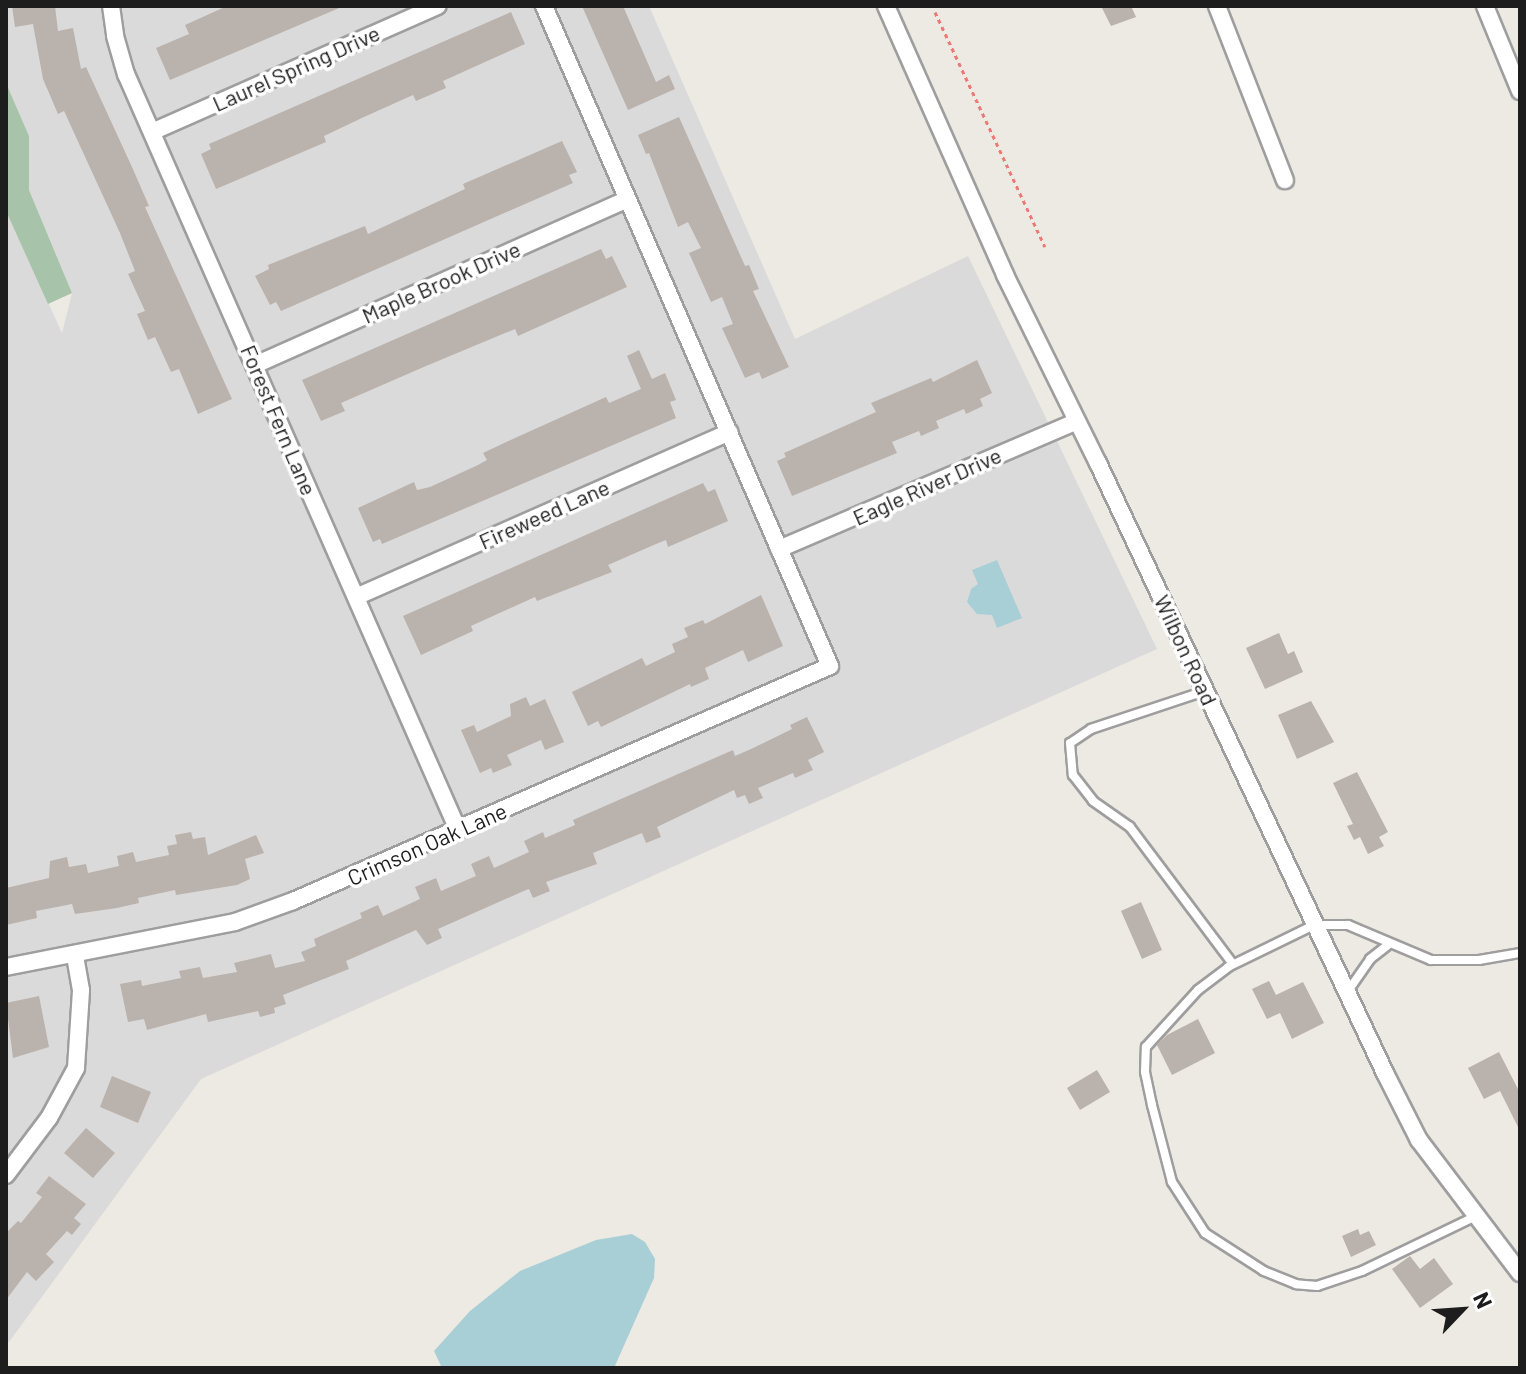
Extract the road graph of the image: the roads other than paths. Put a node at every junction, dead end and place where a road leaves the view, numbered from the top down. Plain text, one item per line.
1 (111, 6) edge
2 (438, 6) edge
3 (544, 6) edge
4 (906, 6) edge
5 (1217, 6) edge
6 (1485, 6) edge
7 (888, 10) edge
8 (1520, 91) edge
9 (154, 131) junction
10 (1285, 180) dead end
11 (627, 199) junction
12 (255, 365) junction
13 (1075, 422) junction
14 (729, 432) junction
15 (779, 549) junction
16 (358, 596) junction
17 (1205, 691) junction
18 (458, 830) junction
19 (1314, 925) junction
20 (1389, 944) junction
21 (1520, 953) edge
22 (75, 955) junction
23 (1233, 964) junction
24 (6, 967) edge
25 (1347, 993) junction
26 (6, 1175) edge
27 (1474, 1217) junction
28 (1520, 1273) edge

1 - 9 street, Forest Fern Lane
2 - 9 street, Laurel Spring Drive
3 - 11 street
4 - 7 street
5 - 10 street
6 - 8 street
7 - 13 street, Wilbon Road
9 - 12 street, Forest Fern Lane
11 - 12 street, Maple Brook Drive
11 - 14 street
12 - 16 street, Forest Fern Lane
13 - 15 street, Eagle River Drive
13 - 17 street, Wilbon Road
14 - 15 street
14 - 16 street, Fireweed Lane
15 - 18 street, Crimson Oak Lane
16 - 18 street, Forest Fern Lane
17 - 19 street, Wilbon Road
17 - 23 lane
18 - 22 street, Crimson Oak Lane
19 - 20 lane
19 - 23 lane
19 - 25 street, Wilbon Road
20 - 21 lane
20 - 25 lane
22 - 24 street, Crimson Oak Lane
22 - 26 street
23 - 27 lane
25 - 27 street, Wilbon Road
27 - 28 street, Wilbon Road

